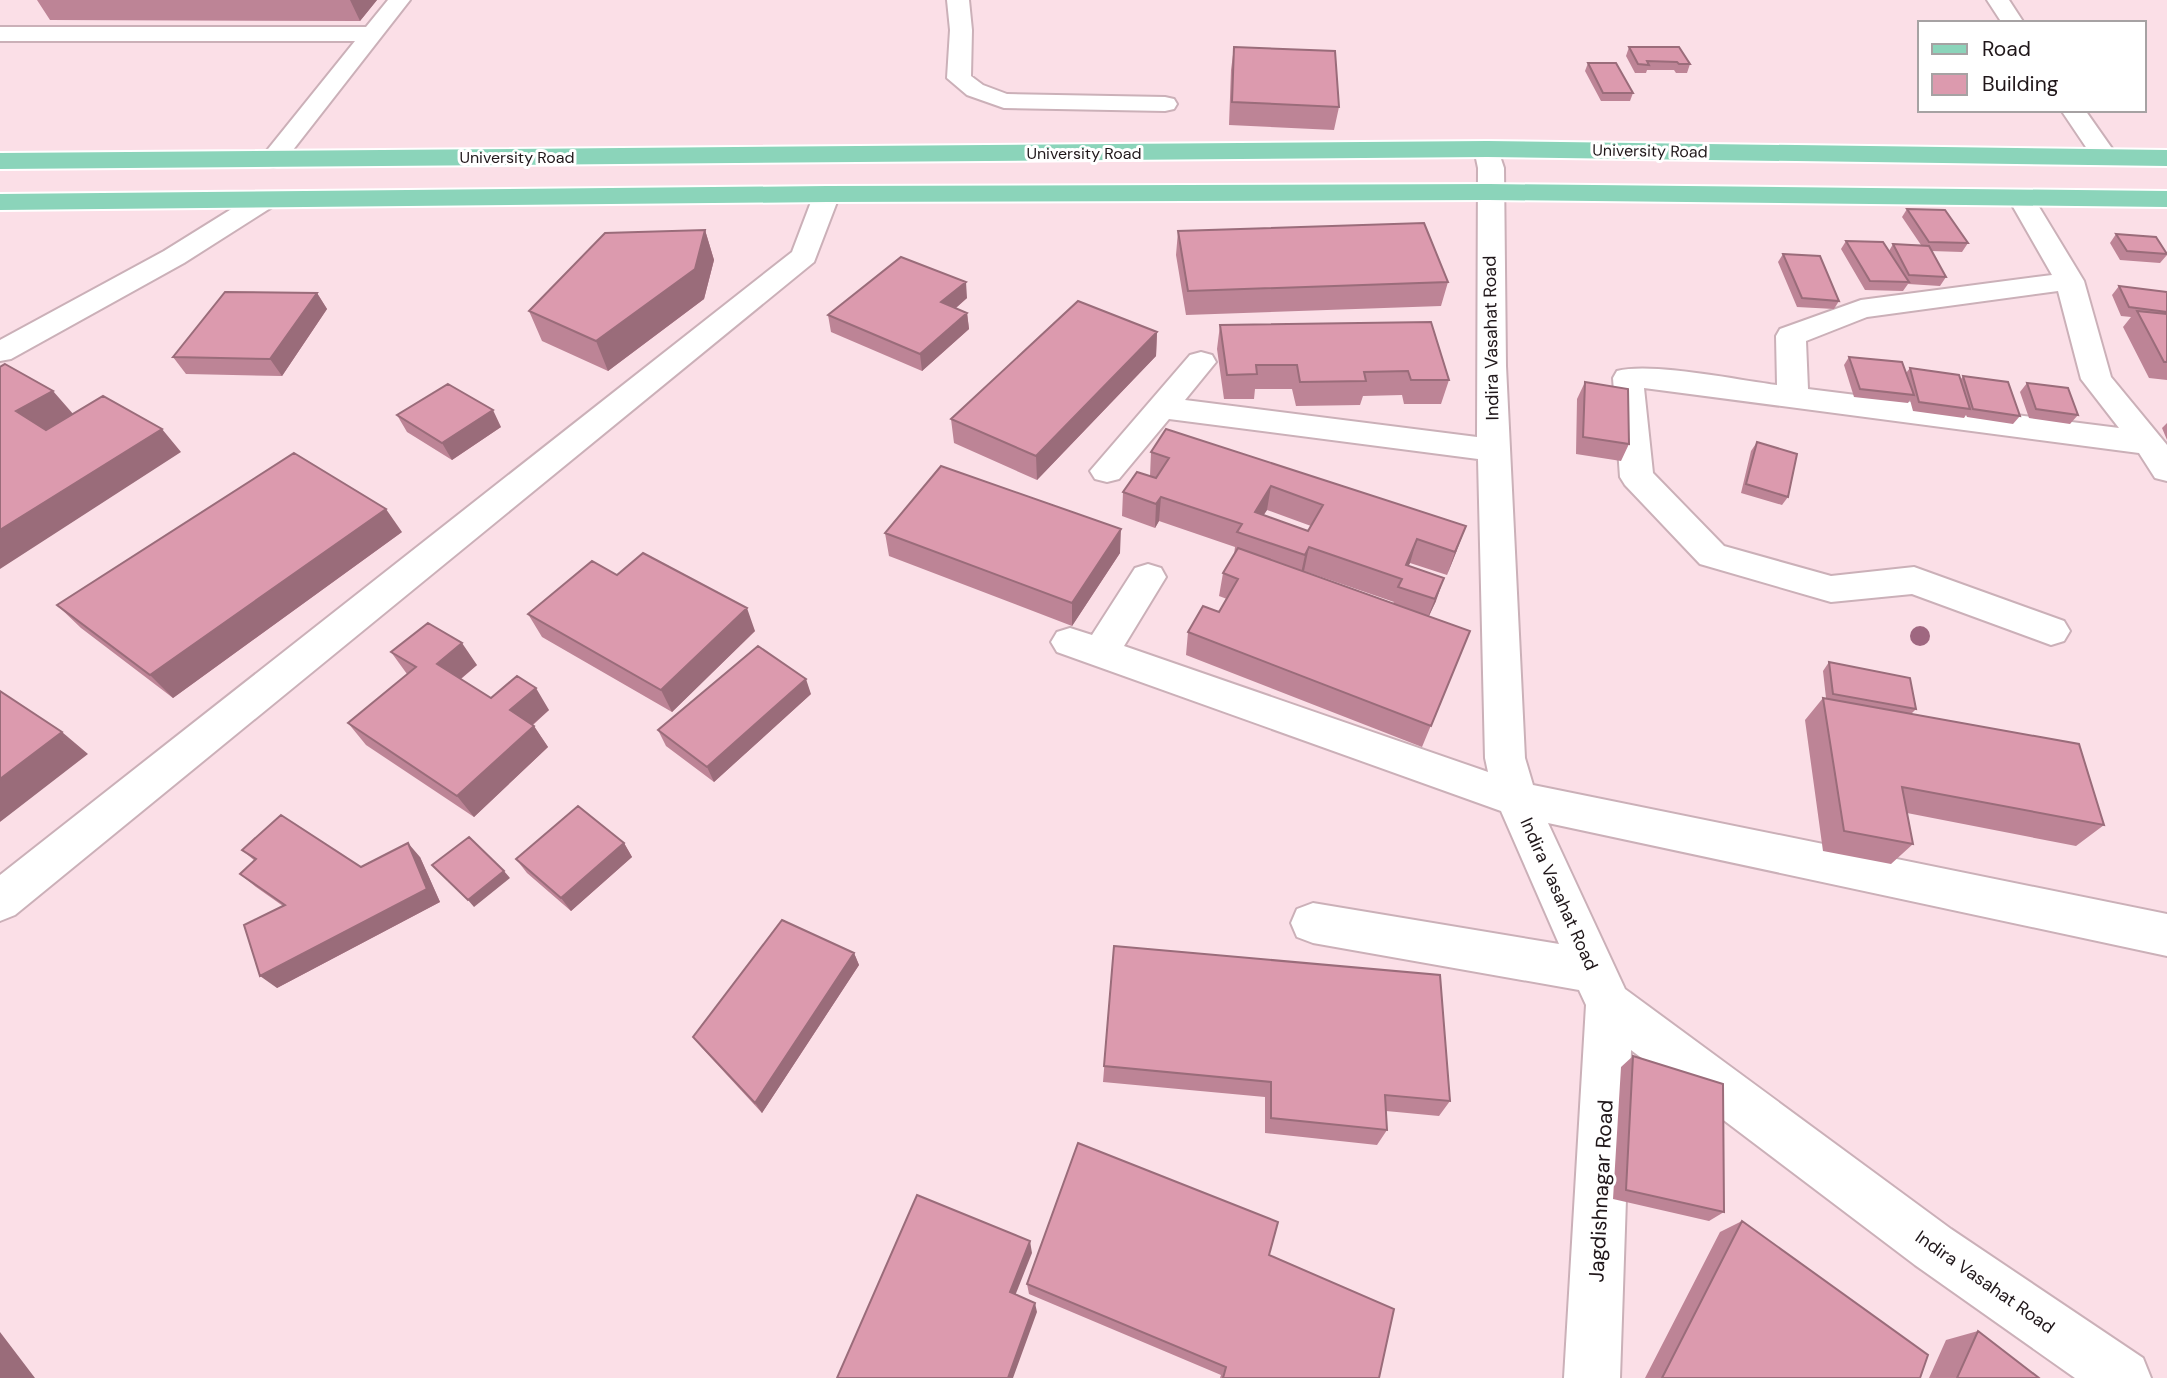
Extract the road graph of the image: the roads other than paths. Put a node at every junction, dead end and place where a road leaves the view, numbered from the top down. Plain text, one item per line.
1 (400, 0) edge
2 (958, 0) edge
3 (1998, 0) edge
4 (2012, 21) edge
5 (0, 34) edge
6 (373, 34) junction
7 (1165, 104) dead end
8 (2074, 112) edge
9 (1487, 149) junction
10 (2105, 157) junction
11 (2167, 158) edge
12 (273, 159) junction
13 (0, 160) edge
14 (1489, 192) junction
15 (827, 194) junction
16 (2021, 198) junction
17 (2167, 199) edge
18 (263, 201) junction
19 (0, 202) edge
20 (2070, 281) junction
21 (0, 352) edge
22 (1201, 362) dead end
23 (1793, 398) junction
24 (1163, 408) junction
25 (2149, 443) junction
26 (1494, 450) junction
27 (2167, 470) edge
28 (1107, 471) dead end
29 (1148, 577) dead end
30 (2051, 631) dead end
31 (1516, 799) junction
32 (0, 901) edge
33 (1313, 923) dead end
34 (2167, 934) edge
35 (1602, 988) junction
36 (1592, 1378) edge
37 (2123, 1378) edge

1 - 6 street
2 - 7 street
3 - 4 street
5 - 6 street
6 - 12 street
8 - 10 street
9 - 10 main road, University Road
9 - 12 main road, University Road
9 - 14 street, Indira Vasahat Road
10 - 11 main road, University Road
12 - 13 main road, University Road
14 - 15 main road
14 - 16 main road
14 - 26 street, Indira Vasahat Road
15 - 18 main road
15 - 32 street
16 - 17 main road
16 - 20 street
18 - 19 main road
18 - 21 street
20 - 23 street
20 - 25 street
22 - 24 street
23 - 25 street
23 - 30 street
24 - 26 street
24 - 28 street
25 - 27 street
26 - 31 street, Indira Vasahat Road
29 - 31 street
31 - 34 street
31 - 35 street, Indira Vasahat Road
33 - 35 street
35 - 36 street, Jagdishnagar Road
35 - 37 street, Indira Vasahat Road

